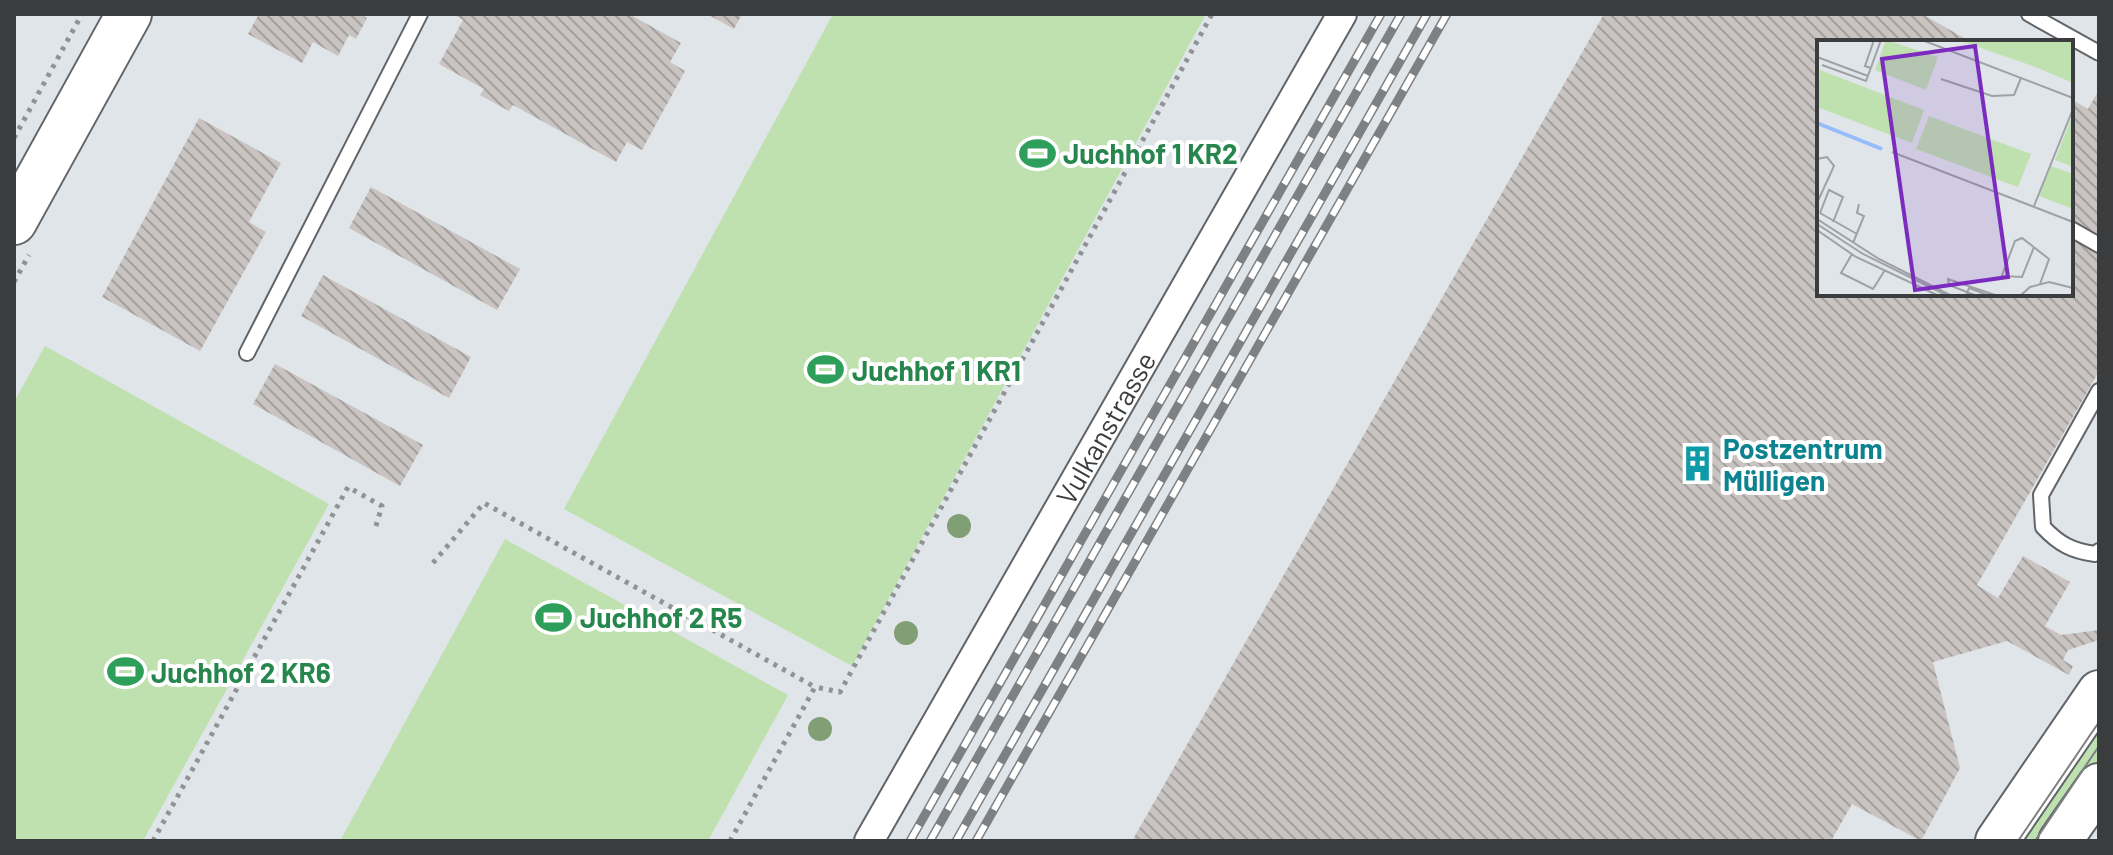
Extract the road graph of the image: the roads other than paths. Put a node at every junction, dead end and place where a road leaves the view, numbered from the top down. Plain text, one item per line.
1 (129, 14) edge
2 (420, 14) edge
3 (1342, 14) edge
4 (2029, 14) edge
5 (2099, 53) edge
6 (14, 222) edge
7 (2073, 230) edge
8 (2099, 245) edge
9 (247, 353) dead end
10 (2099, 391) edge
11 (2099, 551) edge
12 (2099, 692) edge
13 (2099, 785) edge
14 (869, 841) edge
15 (1997, 841) edge
16 (2060, 841) edge

1 - 6 main road
2 - 9 lane
3 - 14 street, Vulkanstrasse
4 - 5 lane
7 - 8 lane
10 - 11 lane
12 - 15 main road
13 - 16 main road

